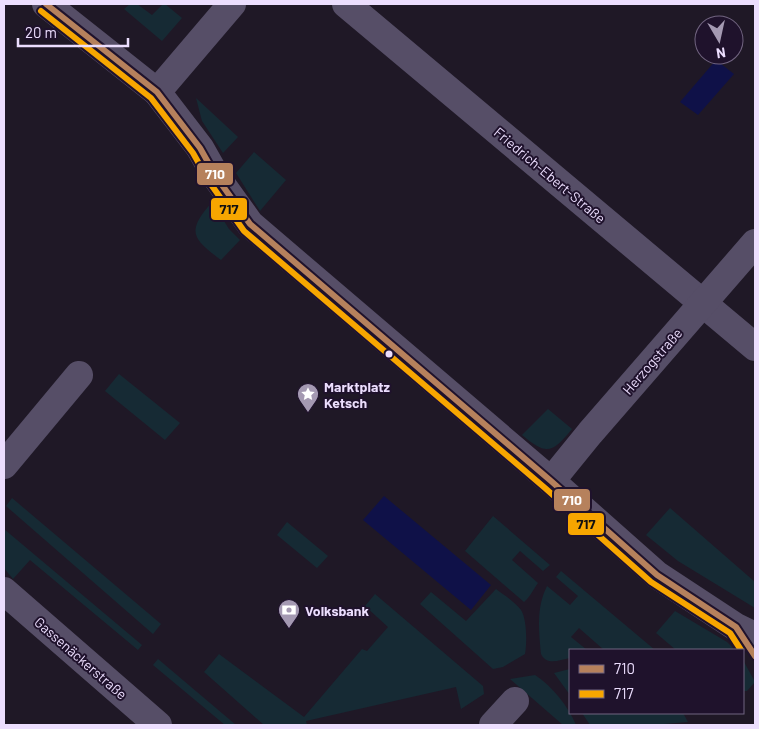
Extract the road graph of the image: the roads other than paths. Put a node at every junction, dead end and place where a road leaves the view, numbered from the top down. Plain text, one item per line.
1 (46, 4) edge
2 (346, 4) edge
3 (223, 7) edge
4 (157, 92) junction
5 (755, 243) edge
6 (702, 303) junction
7 (755, 347) edge
8 (79, 375) dead end
9 (4, 465) edge
10 (551, 481) junction
11 (4, 591) edge
12 (746, 632) edge
13 (755, 656) edge
14 (515, 701) dead end
15 (158, 725) edge
16 (493, 725) edge

1 - 4 street
2 - 6 street, Friedrich-Ebert-Straße
3 - 4 street
4 - 10 street
5 - 6 street, Herzogstraße
6 - 7 street, Friedrich-Ebert-Straße
6 - 10 street, Herzogstraße
8 - 9 street
10 - 12 street
11 - 15 street, Gassenäckerstraße
12 - 13 street
14 - 16 street

